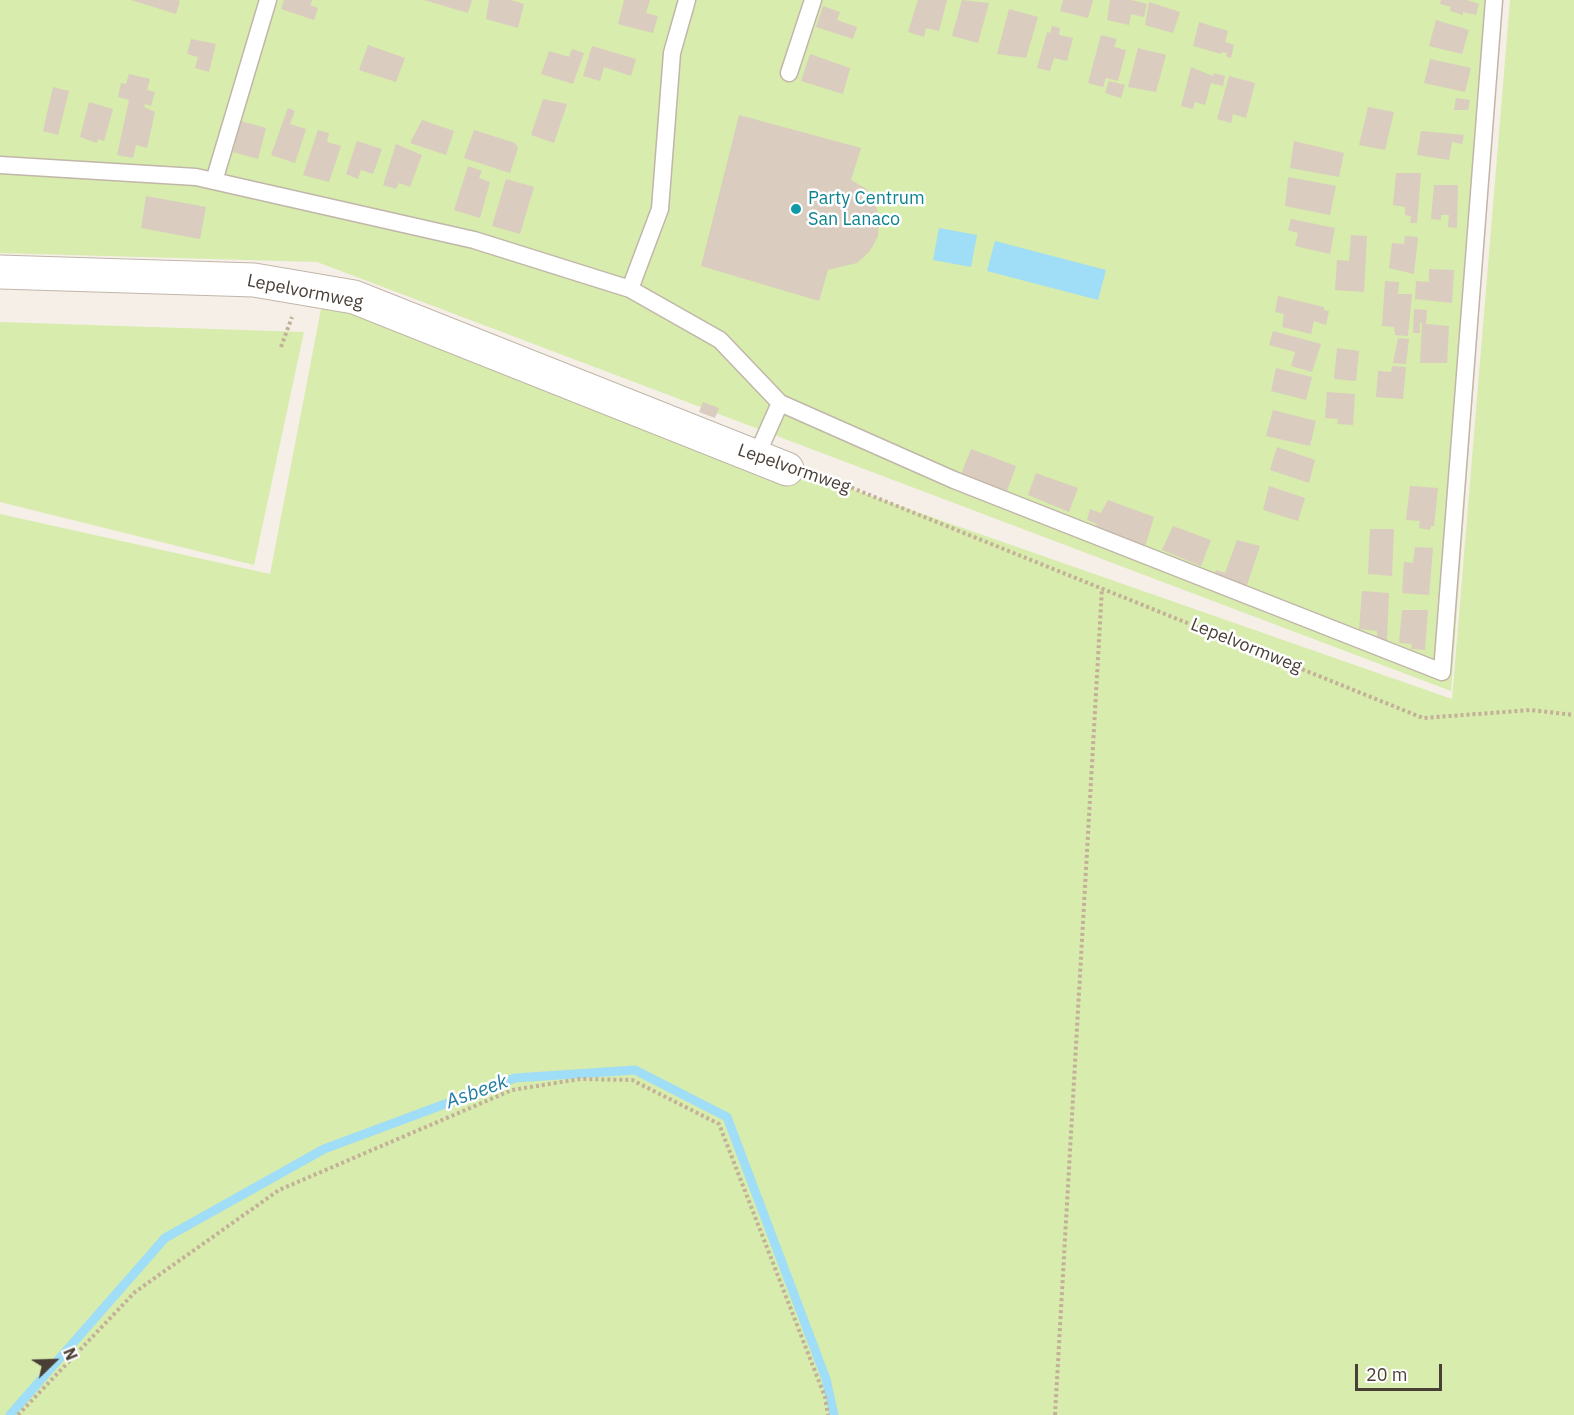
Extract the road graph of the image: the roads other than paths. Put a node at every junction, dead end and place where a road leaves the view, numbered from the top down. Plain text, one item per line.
1 (268, 0) edge
2 (687, 0) edge
3 (813, 0) edge
4 (1494, 0) edge
5 (789, 73) dead end
6 (0, 165) edge
7 (214, 181) junction
8 (0, 272) edge
9 (630, 289) junction
10 (780, 403) junction
11 (756, 457) junction
12 (787, 469) road end

1 - 7 lane
2 - 9 lane
3 - 5 lane
4 - 10 lane
6 - 7 lane
7 - 9 lane
8 - 11 street, Lepelvormweg
9 - 10 lane
10 - 11 lane
11 - 12 street, Lepelvormweg

